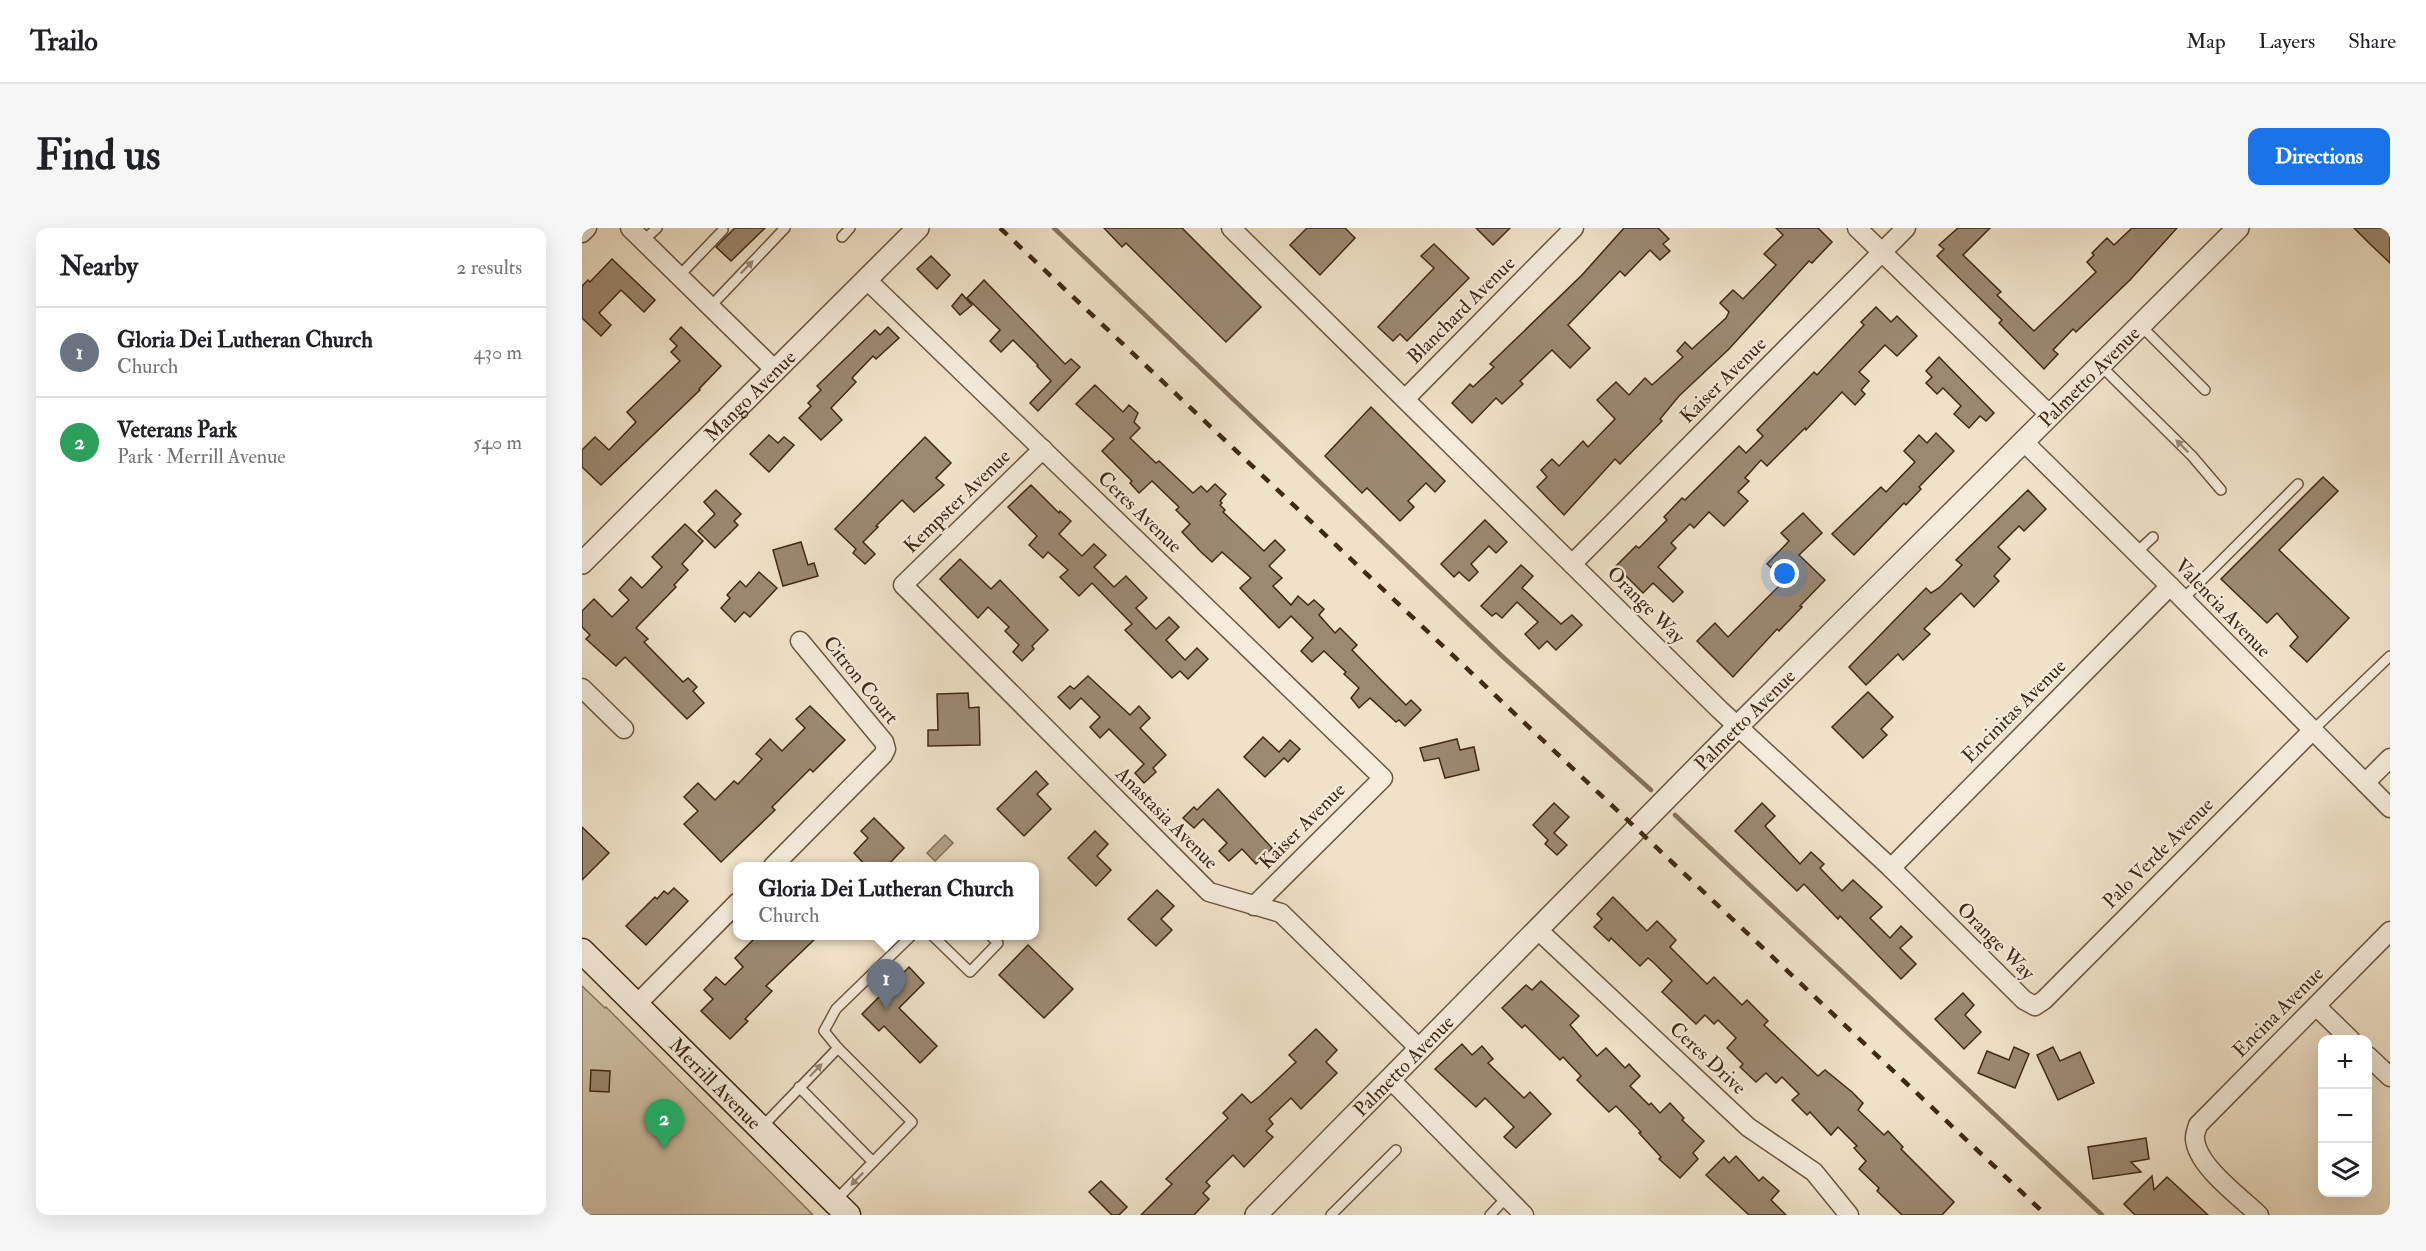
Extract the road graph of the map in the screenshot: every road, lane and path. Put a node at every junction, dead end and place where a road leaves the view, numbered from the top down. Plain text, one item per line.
1 (587, 228) edge
2 (630, 228) edge
3 (657, 228) edge
4 (785, 228) edge
5 (850, 228) edge
6 (918, 228) edge
7 (1574, 228) edge
8 (1857, 228) edge
9 (1906, 228) edge
10 (2238, 228) edge
11 (723, 230) dead end
12 (1239, 230) edge
13 (582, 233) edge
14 (842, 237) dead end
15 (643, 241) junction
16 (1882, 252) junction
17 (679, 276) junction
18 (866, 279) junction
19 (710, 307) junction
20 (2140, 325) junction
21 (2100, 364) junction
22 (775, 370) junction
23 (2205, 390) dead end
24 (1405, 399) junction
25 (2049, 415) junction
26 (2023, 441) junction
27 (1043, 449) junction
28 (2298, 484) dead end
29 (2221, 490) dead end
30 (2153, 537) dead end
31 (2137, 552) junction
32 (582, 563) edge
33 (1572, 564) junction
34 (903, 585) joint
35 (2170, 586) junction
36 (2183, 599) junction
37 (800, 641) dead end
38 (2390, 656) edge
39 (582, 688) edge
40 (1738, 726) junction
41 (624, 729) dead end
42 (2312, 731) junction
43 (2390, 758) edge
44 (1383, 778) joint
45 (2365, 783) junction
46 (2390, 808) edge
47 (777, 862) edge
48 (1890, 868) junction
49 (1254, 906) junction
50 (733, 907) edge
51 (1538, 930) junction
52 (2390, 931) edge
53 (907, 940) edge
54 (937, 940) edge
55 (995, 940) edge
56 (582, 951) edge
57 (637, 1004) junction
58 (2035, 1006) joint
59 (2316, 1006) junction
60 (2346, 1035) edge
61 (838, 1048) junction
62 (1419, 1049) junction
63 (2372, 1061) edge
64 (2390, 1077) edge
65 (1390, 1079) junction
66 (799, 1088) junction
67 (761, 1128) junction
68 (1396, 1150) dead end
69 (873, 1162) junction
70 (1506, 1198) junction
71 (841, 1208) edge
72 (1256, 1215) edge
73 (1331, 1215) edge
74 (1490, 1215) edge
75 (1524, 1215) edge
76 (1849, 1215) edge
77 (2259, 1215) edge

1 - 13 street
2 - 15 street
3 - 15 lane
19 -> 4 lane
5 - 14 lane
6 - 18 street, Mango Avenue
7 - 24 street, Blanchard Avenue
8 - 16 street
9 - 16 street, Kaiser Avenue
10 - 20 street, Palmetto Avenue
11 - 17 lane
12 - 24 street, Orange Way
15 - 17 street
16 - 25 street
16 - 33 street, Kaiser Avenue
17 - 19 street
18 - 22 street, Mango Avenue
18 - 27 street, Ceres Avenue
19 - 22 street
20 - 21 street, Palmetto Avenue
20 - 23 lane
21 - 25 street, Palmetto Avenue
29 -> 21 lane
22 - 32 street, Mango Avenue
24 - 33 street, Orange Way
25 - 26 street, Palmetto Avenue
26 - 31 street, Valencia Avenue
26 - 40 street, Palmetto Avenue
27 - 34 street, Kempster Avenue
27 - 44 street, Ceres Avenue
28 - 36 lane
30 - 31 lane
31 - 35 street, Valencia Avenue
33 - 40 street, Orange Way
34 - 49 street, Anastasia Avenue
35 - 36 street, Valencia Avenue
35 - 48 street, Encinitas Avenue
36 - 42 street, Valencia Avenue
37 - 47 street, Citron Court
38 - 42 lane
39 - 41 street
40 - 48 street, Orange Way
40 - 51 street, Palmetto Avenue
42 - 45 street, Valencia Avenue
42 - 58 street, Palo Verde Avenue
43 - 45 street
44 - 49 street, Kaiser Avenue
45 - 46 street, Valencia Avenue
48 - 58 street, Orange Way
49 - 62 street, Anastasia Avenue
50 - 57 street
51 - 62 street, Palmetto Avenue
51 - 76 street, Ceres Drive
52 - 59 street, Encina Avenue
53 - 61 lane
54 - 55 lane
56 - 57 main road, Merrill Avenue
57 - 67 main road, Merrill Avenue
59 - 60 street
59 - 77 street, Encina Avenue
66 -> 61 lane
61 - 69 lane
62 - 65 street, Palmetto Avenue
63 - 64 street
65 - 70 street
65 - 72 street, Palmetto Avenue
66 - 67 lane
66 - 69 lane
67 - 71 main road, Merrill Avenue
68 - 73 lane
69 -> 71 lane
70 - 74 lane
70 - 75 street

